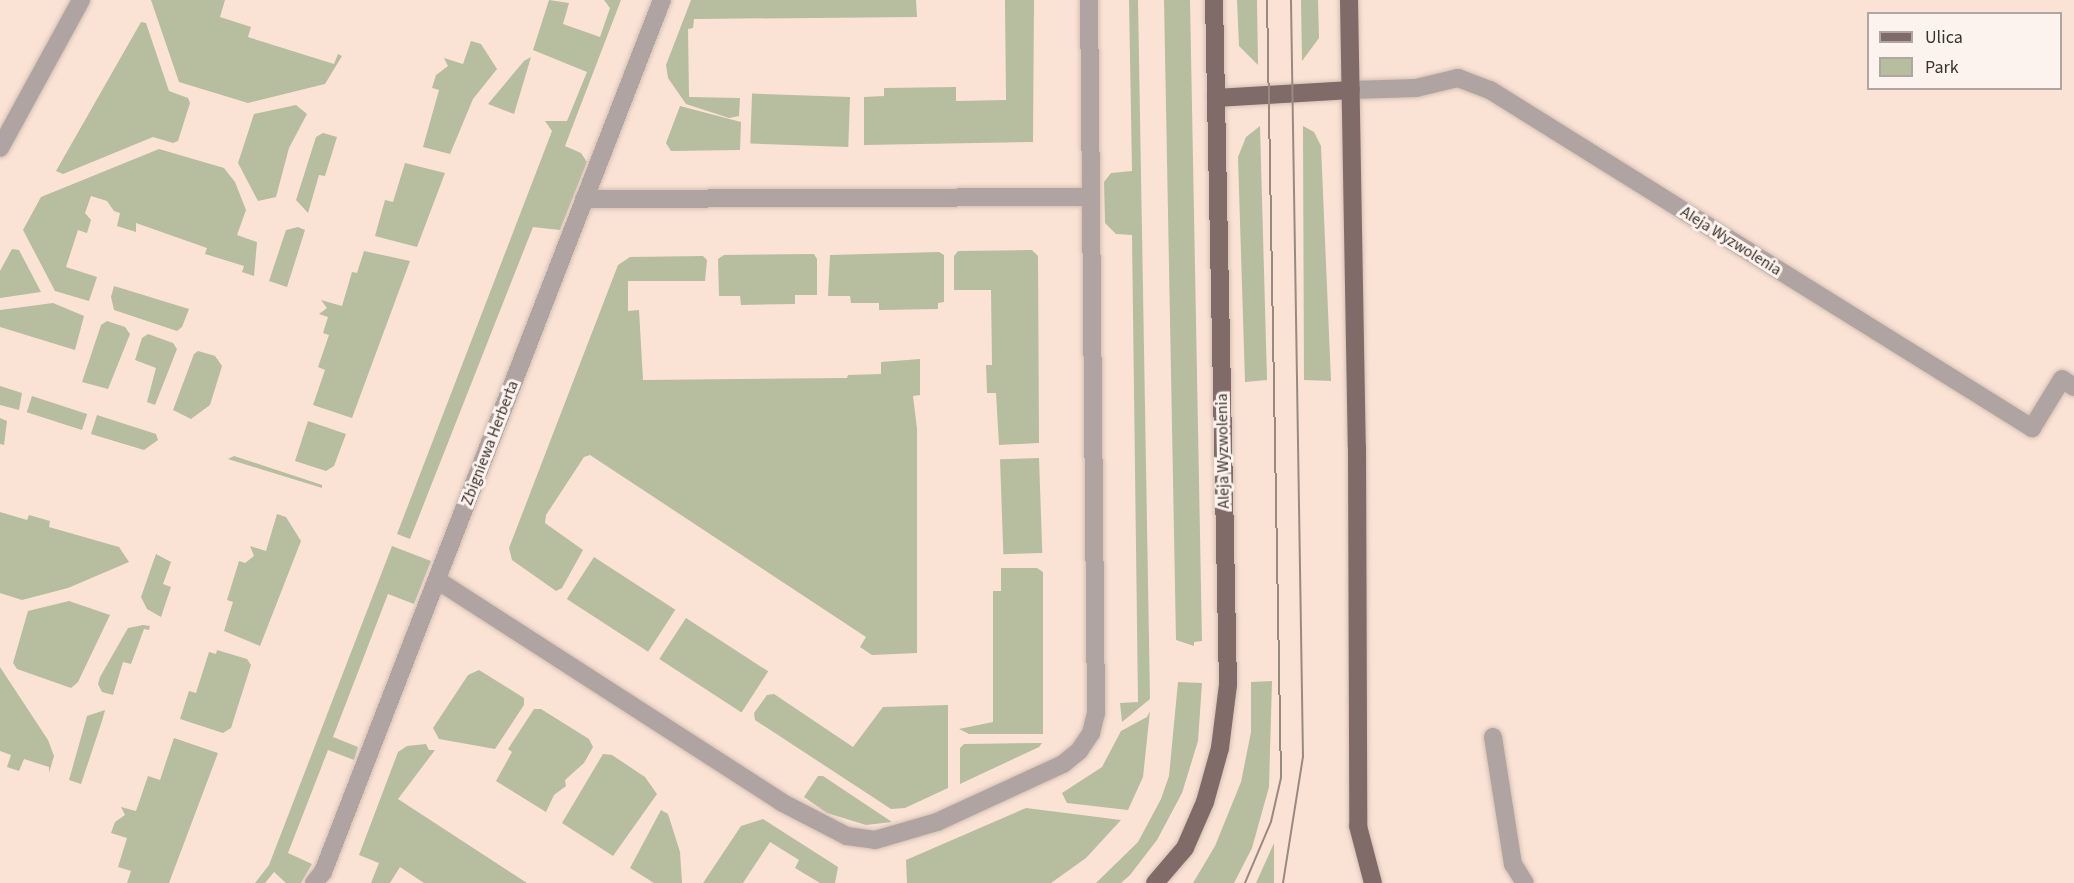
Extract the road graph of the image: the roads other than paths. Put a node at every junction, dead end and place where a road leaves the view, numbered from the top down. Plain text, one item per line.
1 (81, 0) edge
2 (662, 0) edge
3 (1089, 0) edge
4 (1214, 0) edge
5 (1349, 0) edge
6 (1351, 90) junction
7 (1216, 98) junction
8 (0, 148) edge
9 (1091, 197) junction
10 (584, 199) junction
11 (2074, 387) edge
12 (437, 580) junction
13 (1493, 737) dead end
14 (314, 883) edge
15 (1155, 883) edge
16 (1373, 883) edge
17 (1525, 883) edge

1 - 8 street
2 - 10 street, Zbigniewa Herberta
3 - 9 street
4 - 7 main road, Aleja Wyzwolenia
5 - 6 main road
6 - 7 main road
6 - 11 street, Aleja Wyzwolenia
6 - 16 main road
7 - 15 main road, Aleja Wyzwolenia
9 - 10 street
9 - 12 street
10 - 12 street, Zbigniewa Herberta
12 - 14 street, Zbigniewa Herberta
13 - 17 street

